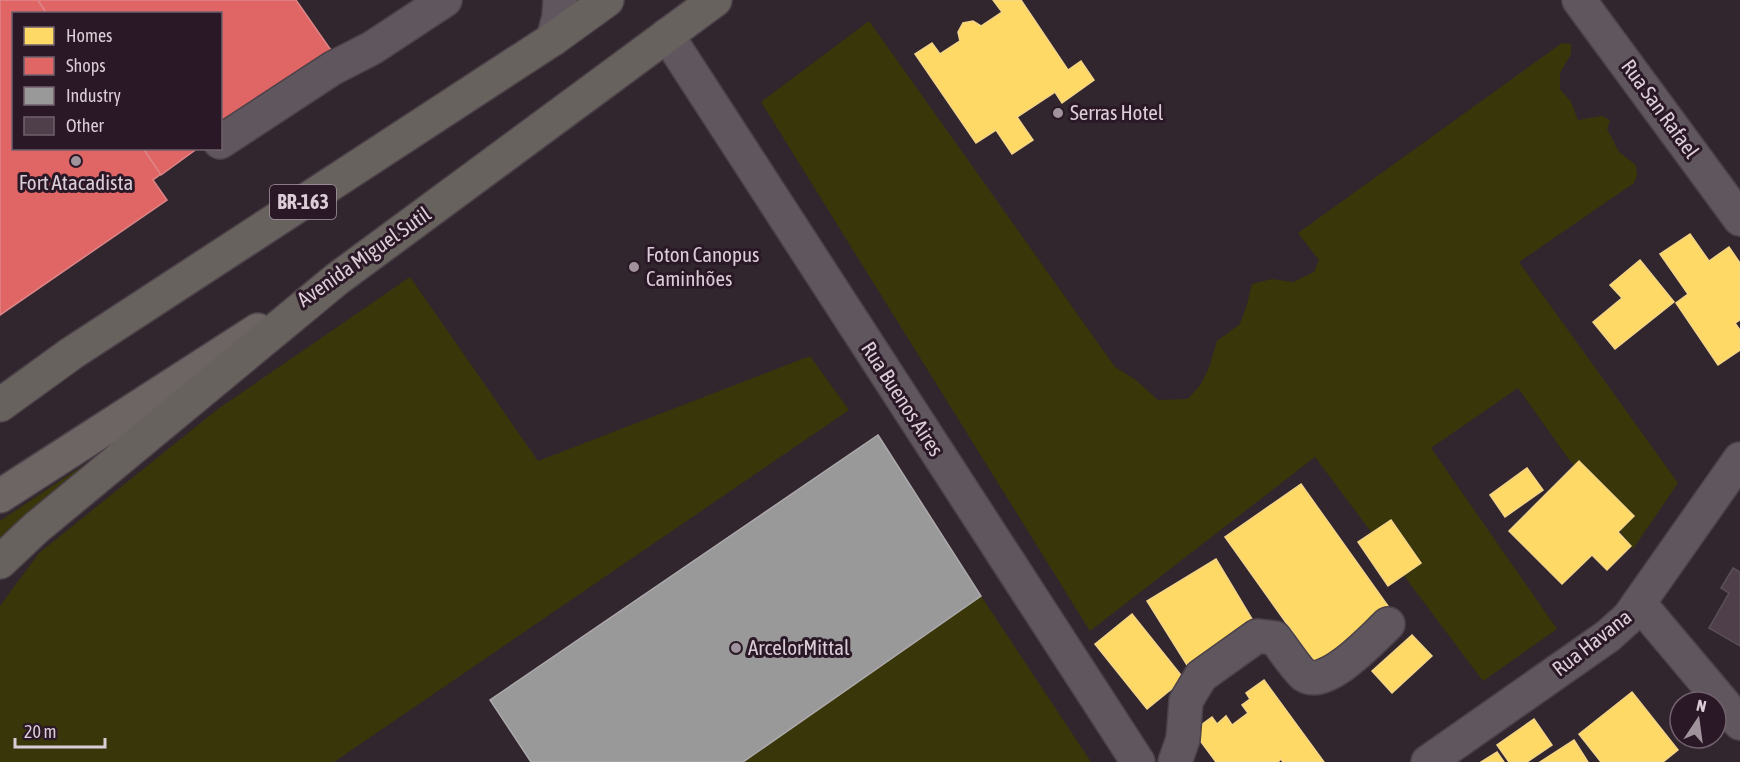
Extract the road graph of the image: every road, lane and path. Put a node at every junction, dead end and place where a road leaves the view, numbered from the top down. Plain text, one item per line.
1 (445, 0) edge
2 (560, 0) edge
3 (607, 0) edge
4 (716, 0) edge
5 (1579, 0) edge
6 (668, 35) junction
7 (553, 39) junction
8 (222, 141) edge
9 (1740, 219) edge
10 (337, 279) junction
11 (0, 405) edge
12 (1740, 459) edge
13 (0, 496) edge
14 (0, 562) edge
15 (1639, 603) junction
16 (1388, 624) dead end
17 (1740, 723) edge
18 (1138, 762) edge
19 (1175, 762) edge
20 (1428, 762) edge

1 - 8 street
2 - 7 street
3 - 7 highway, BR-163
4 - 6 highway, Avenida Miguel Sutil
5 - 9 street, Rua San Rafael
6 - 10 highway, Avenida Miguel Sutil
6 - 18 street, Rua Buenos Aires
7 - 11 highway, BR-163
10 - 13 main road, Avenida Miguel Sutil
10 - 14 highway
12 - 15 street, Rua Havana
15 - 17 street
15 - 20 street, Rua Havana
16 - 19 street

